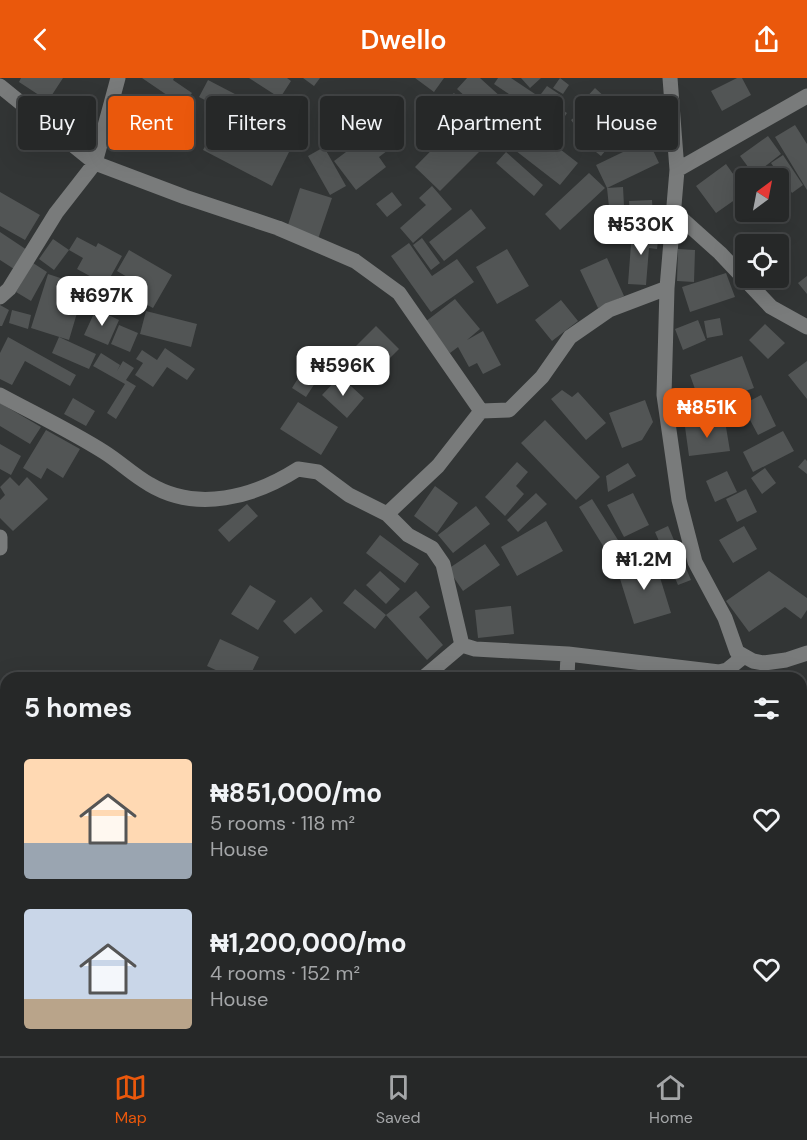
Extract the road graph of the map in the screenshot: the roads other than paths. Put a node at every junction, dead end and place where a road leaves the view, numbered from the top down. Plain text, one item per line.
1 (117, 78) edge
2 (670, 78) edge
3 (0, 86) edge
4 (807, 96) edge
5 (95, 163) junction
6 (677, 170) junction
7 (672, 210) junction
8 (667, 288) junction
9 (0, 297) edge
10 (807, 327) edge
11 (0, 395) edge
12 (481, 411) junction
13 (387, 514) junction
14 (0, 537) edge
15 (0, 548) edge
16 (462, 645) junction
17 (807, 653) edge
18 (568, 654) junction
19 (743, 657) junction
20 (430, 672) edge
21 (567, 672) edge

1 - 5 street
2 - 6 street
3 - 5 street
4 - 6 street
5 - 9 street
5 - 12 street
6 - 7 street
7 - 8 street
7 - 10 street
8 - 12 street
8 - 19 street
11 - 13 street
12 - 13 street
13 - 16 street
14 - 15 street
16 - 18 street
16 - 20 street
17 - 19 street
18 - 19 street
18 - 21 street

